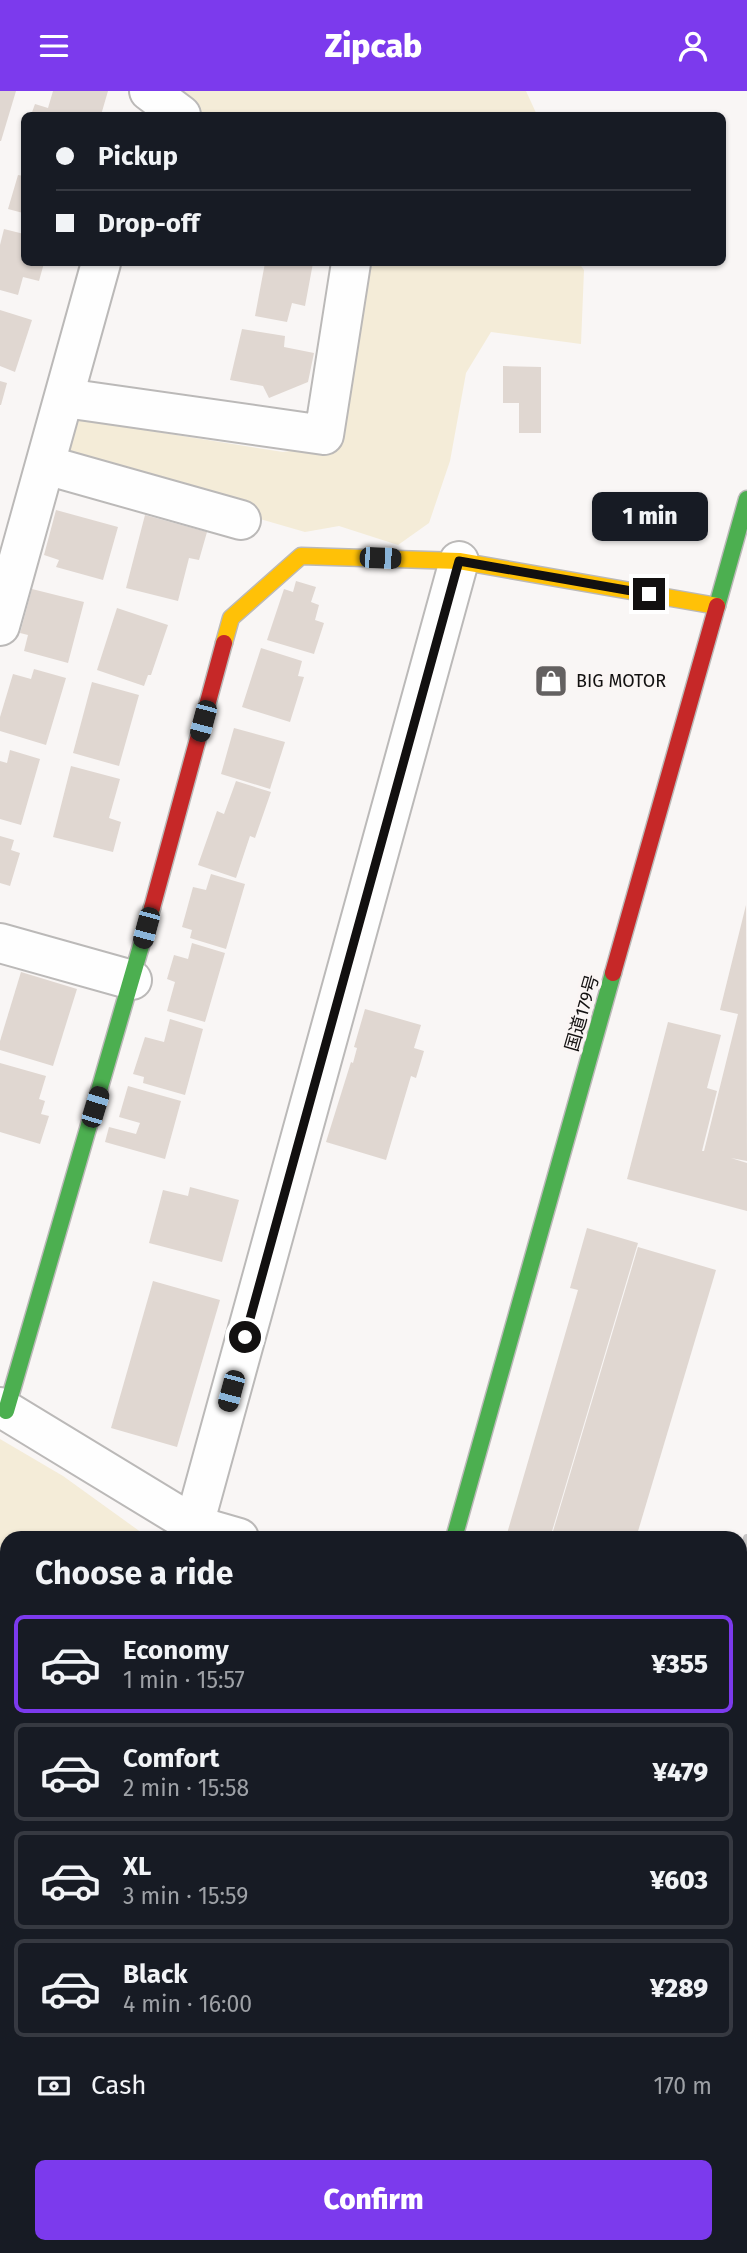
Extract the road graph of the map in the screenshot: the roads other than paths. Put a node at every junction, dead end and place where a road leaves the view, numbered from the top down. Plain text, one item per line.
1 (149, 91) edge
2 (142, 112) edge
3 (177, 112) edge
4 (100, 266) edge
5 (351, 266) edge
6 (65, 398) junction
7 (46, 465) junction
8 (747, 499) edge
9 (241, 520) dead end
10 (459, 561) junction
11 (717, 605) junction
12 (0, 626) edge
13 (0, 943) edge
14 (132, 980) junction
15 (3, 1409) edge
16 (194, 1525) junction
17 (215, 1531) edge
18 (456, 1531) edge

1 - 2 street
1 - 3 street
4 - 6 street
5 - 6 street
6 - 7 street
7 - 9 street
7 - 12 street
8 - 11 main road, 国道179号
10 - 11 main road
10 - 14 main road
10 - 16 street
11 - 18 main road, 国道179号
13 - 14 street
14 - 15 main road
15 - 16 street
16 - 17 street

